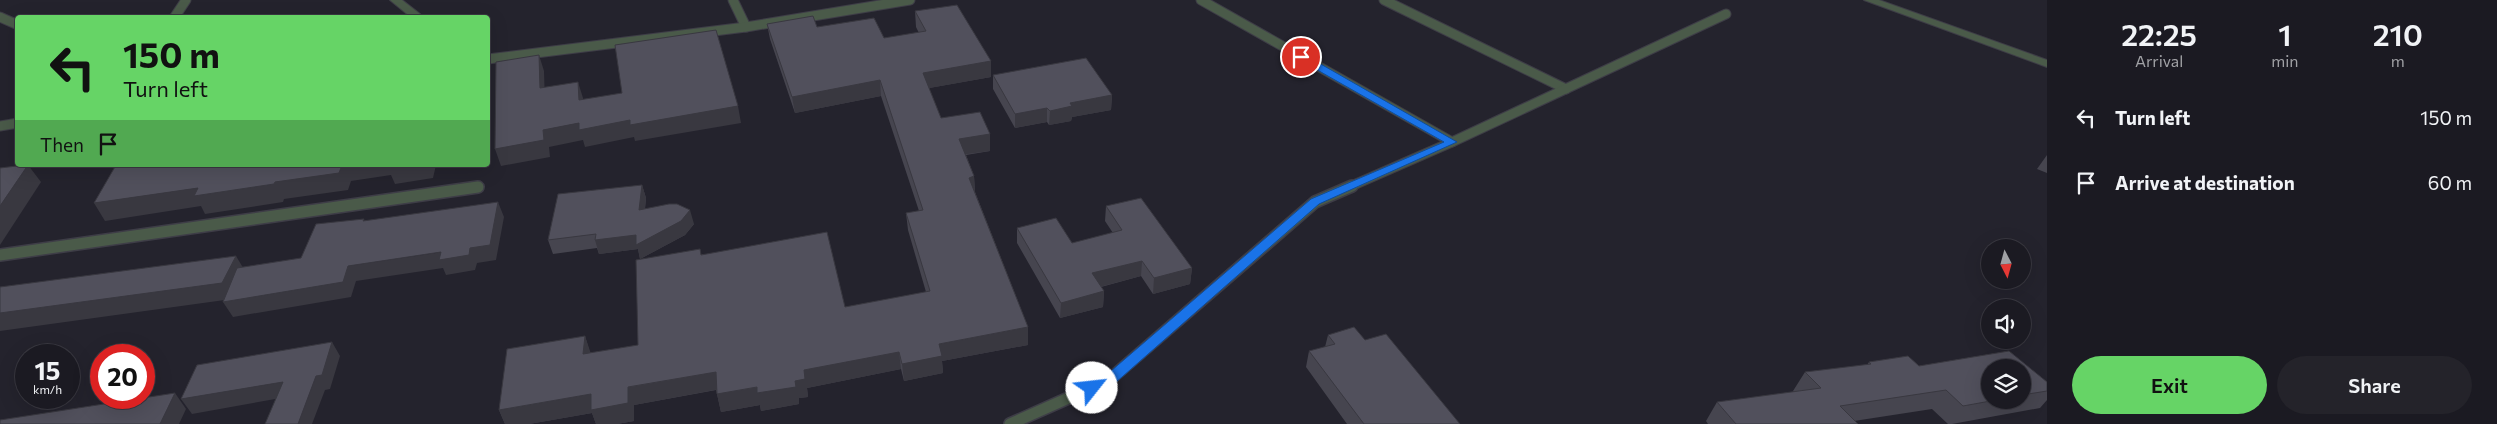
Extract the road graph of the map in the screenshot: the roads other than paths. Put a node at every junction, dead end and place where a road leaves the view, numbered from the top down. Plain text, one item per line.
1 (186, 0) edge
2 (395, 0) edge
3 (733, 0) edge
4 (910, 0) edge
5 (1201, 0) edge
6 (1384, 0) edge
7 (1869, 0) edge
8 (1726, 14) dead end
9 (176, 15) edge
10 (416, 15) edge
11 (0, 17) edge
12 (15, 24) edge
13 (746, 26) junction
14 (490, 59) edge
15 (2047, 64) edge
16 (1566, 90) junction
17 (15, 124) edge
18 (0, 126) edge
19 (1452, 142) junction
20 (478, 187) dead end
21 (0, 255) edge
22 (1010, 424) edge

1 - 9 lane
2 - 10 street
3 - 13 lane
4 - 13 lane
5 - 19 lane
6 - 16 lane
7 - 15 street
8 - 16 lane
11 - 12 lane
13 - 14 lane
16 - 19 lane
17 - 18 lane
19 - 22 lane
20 - 21 lane

